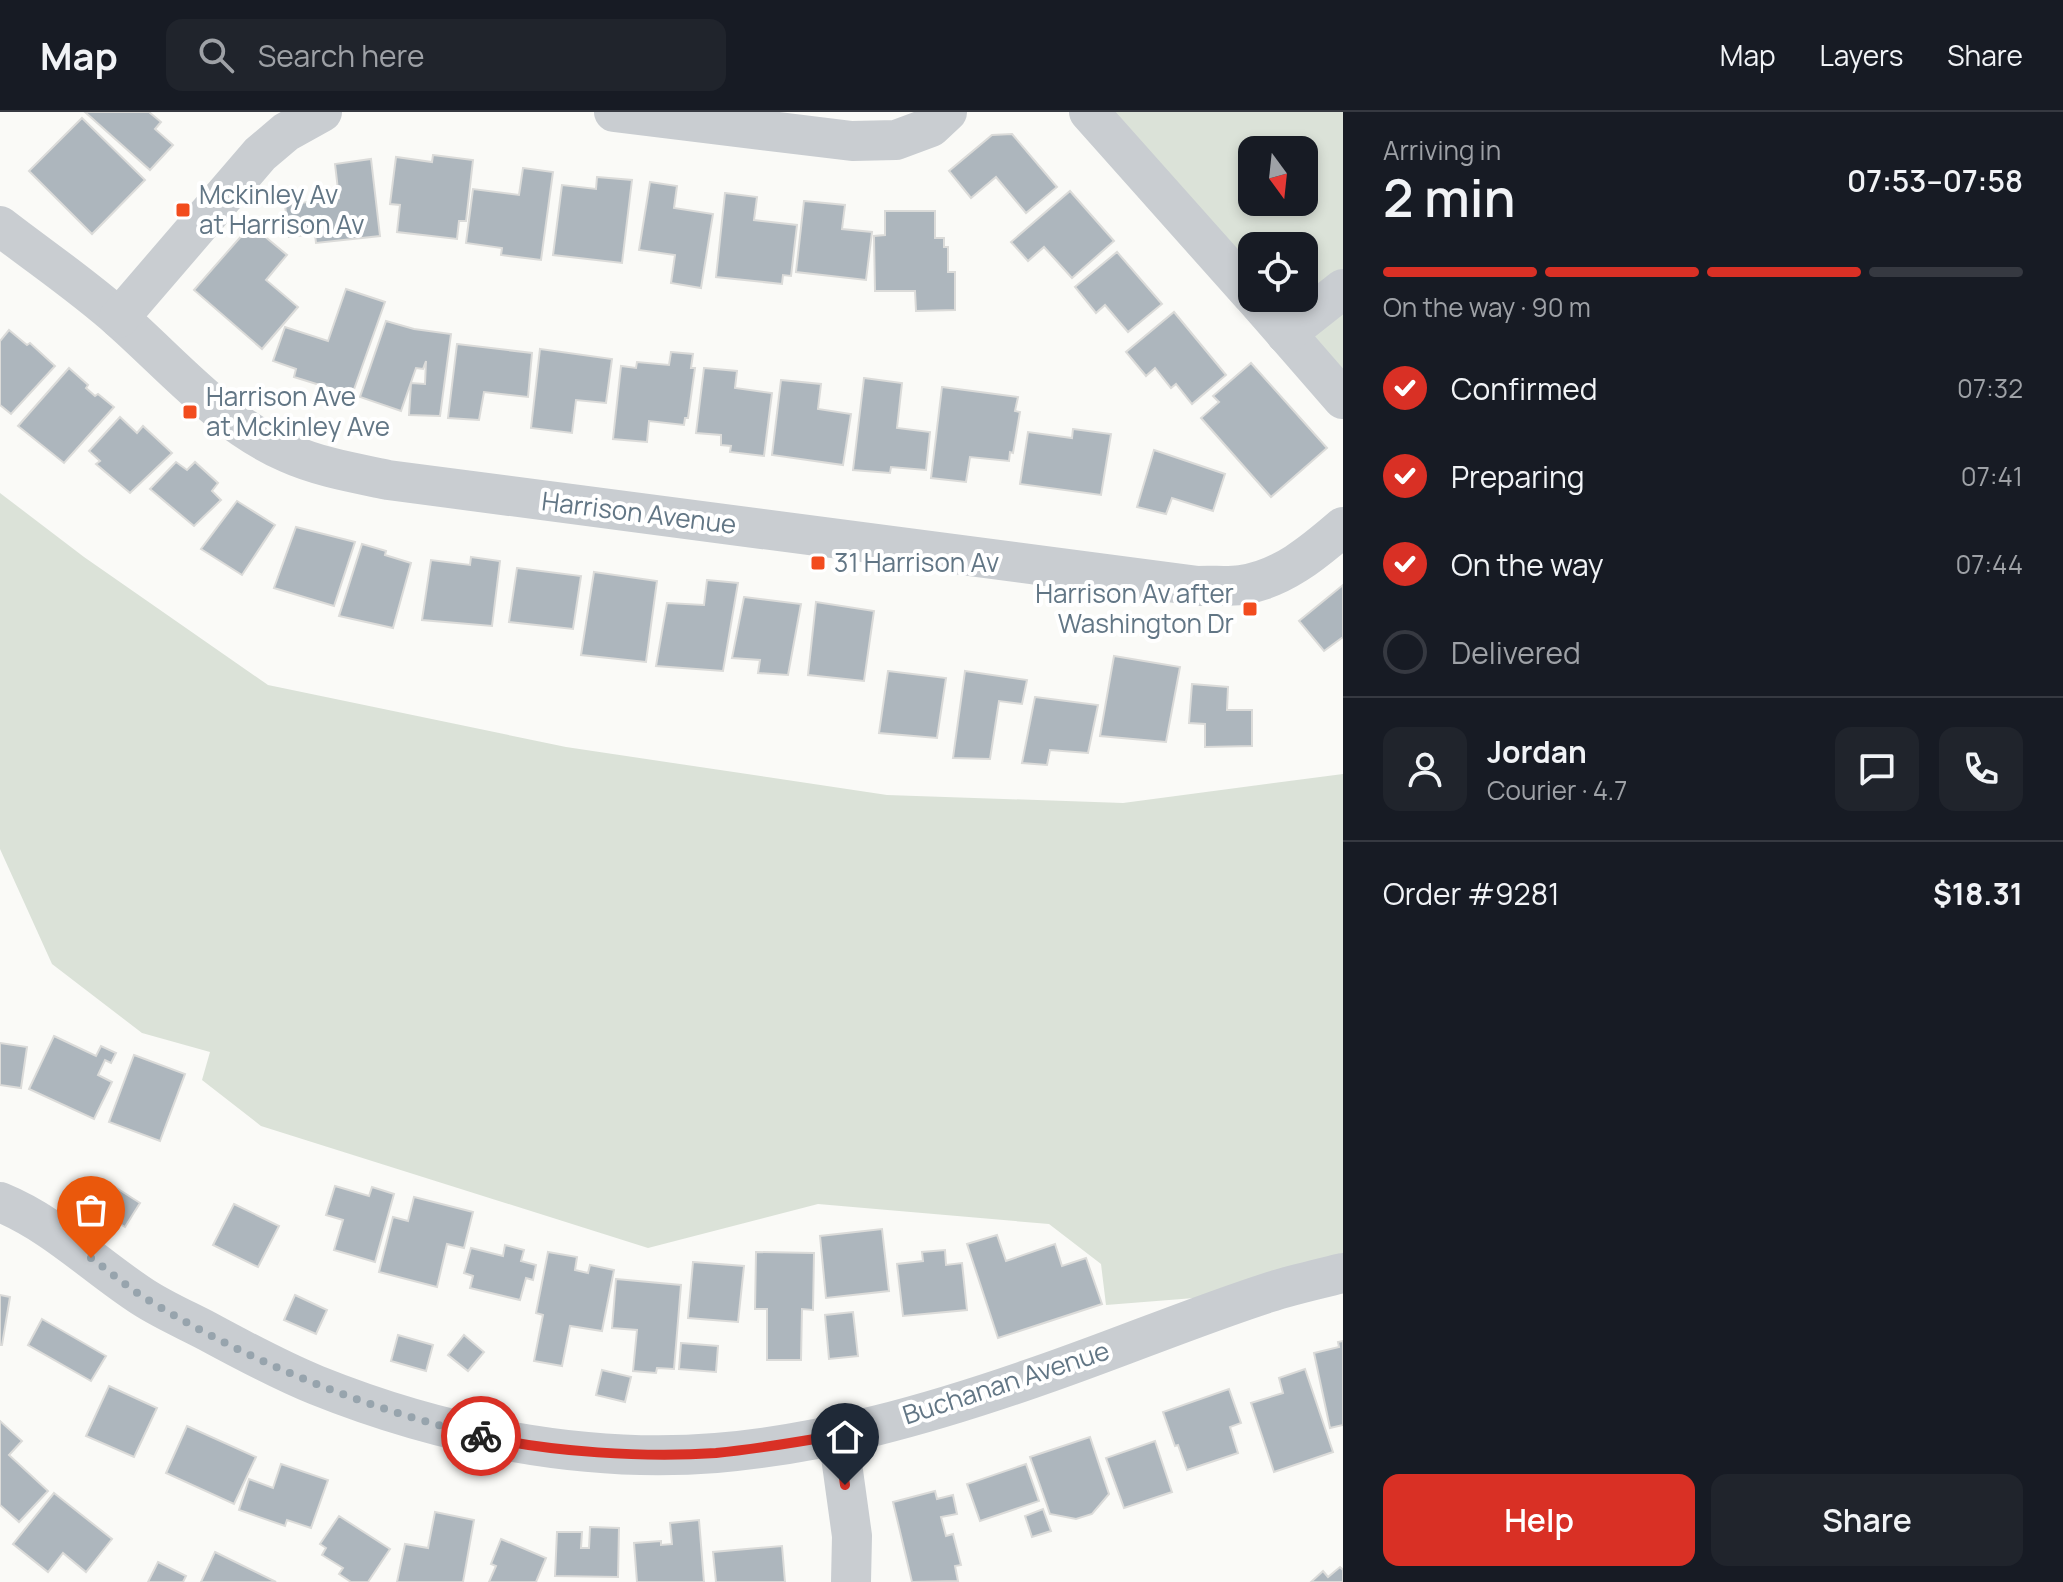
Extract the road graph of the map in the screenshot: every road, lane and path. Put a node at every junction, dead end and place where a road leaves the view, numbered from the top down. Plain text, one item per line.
1 (322, 112) edge
2 (614, 112) edge
3 (947, 112) edge
4 (1089, 112) edge
5 (0, 226) edge
6 (1238, 279) edge
7 (1343, 289) edge
8 (1267, 312) edge
9 (119, 318) junction
10 (1286, 334) junction
11 (1343, 399) edge
12 (1343, 527) edge
13 (0, 1202) edge
14 (1343, 1273) edge
15 (838, 1435) junction
16 (851, 1582) edge

1 - 9 street
2 - 3 street
4 - 6 street
5 - 9 street, Harrison Avenue
7 - 10 street
8 - 10 street
9 - 12 street, Harrison Avenue
10 - 11 street
13 - 15 street, Buchanan Avenue
14 - 15 street, Buchanan Avenue
15 - 16 street

